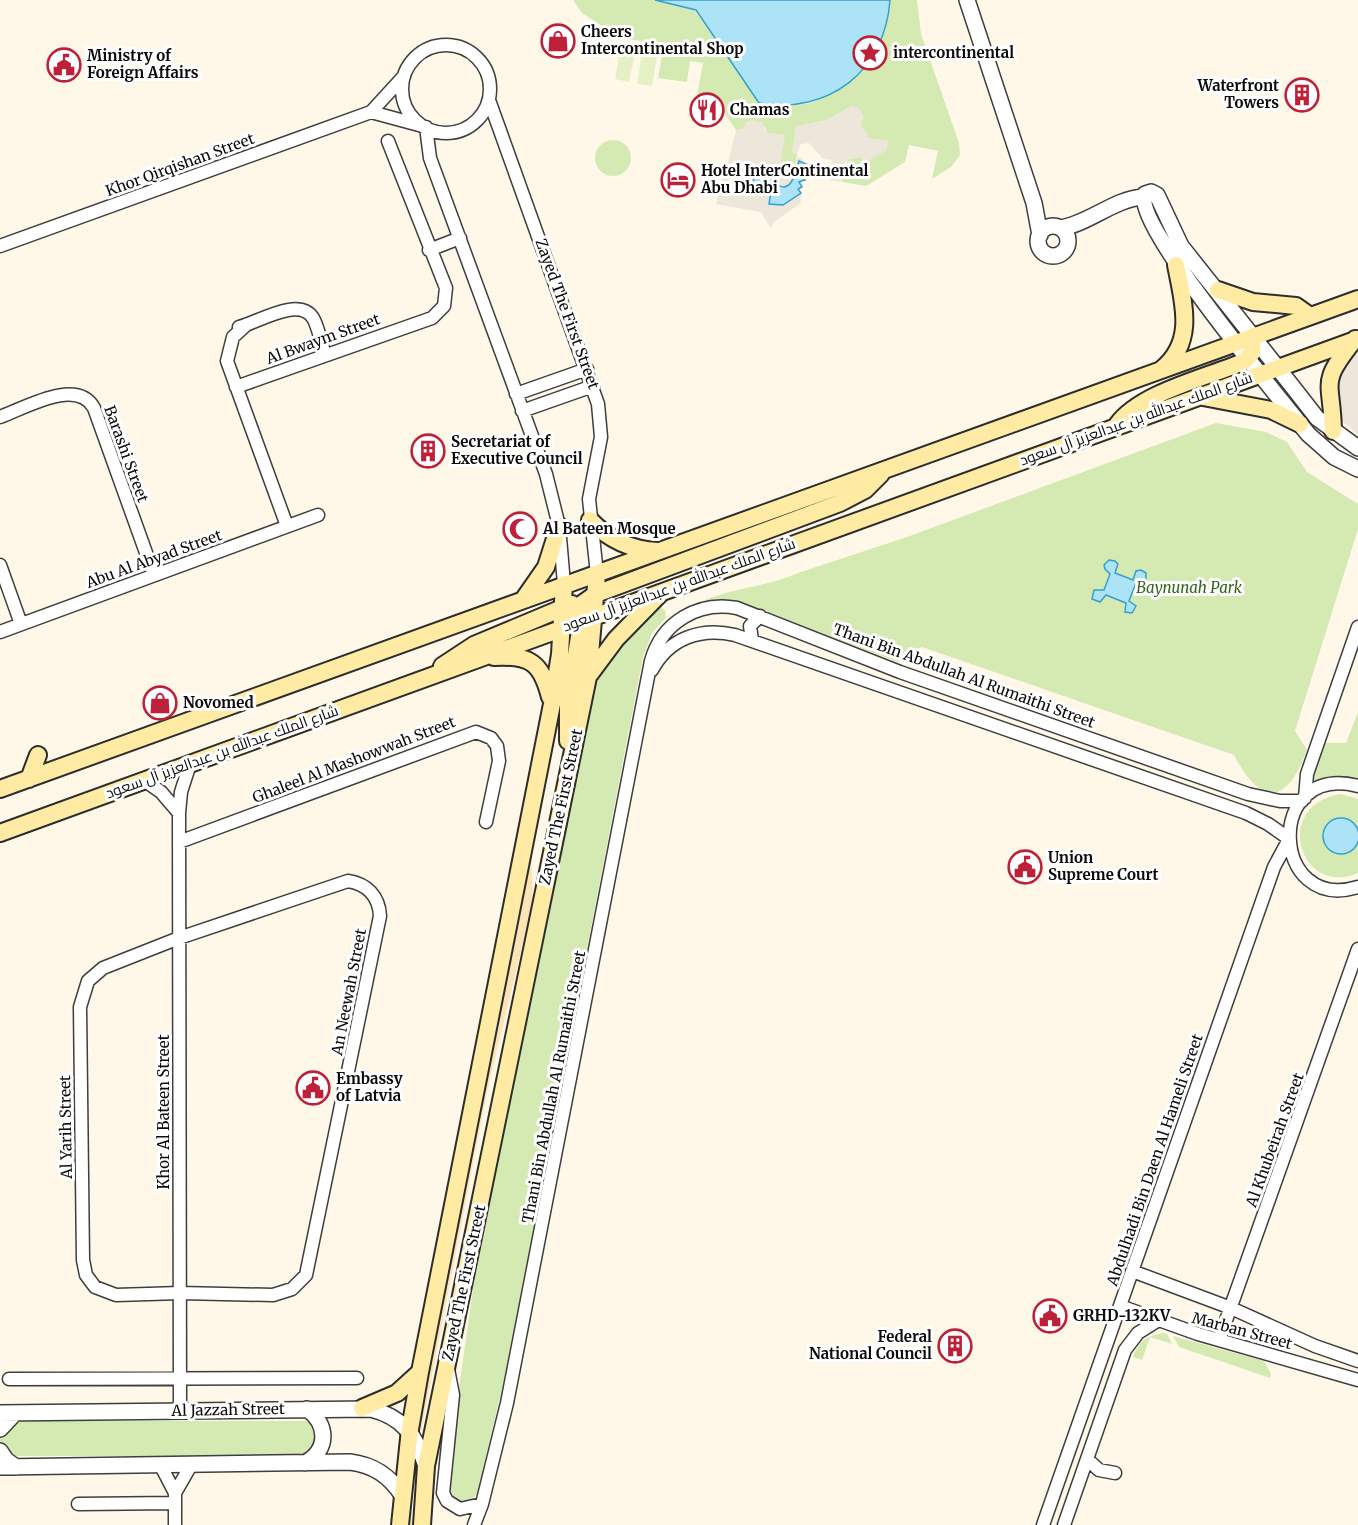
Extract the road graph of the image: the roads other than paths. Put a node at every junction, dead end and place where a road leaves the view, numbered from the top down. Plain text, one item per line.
1 (967, 0) edge
2 (404, 76) junction
3 (489, 100) junction
4 (370, 112) junction
5 (424, 126) junction
6 (388, 141) dead end
7 (1143, 197) junction
8 (1034, 203) junction
9 (1115, 208) junction
10 (1089, 220) junction
11 (1150, 220) junction
12 (1059, 228) junction
13 (1040, 235) junction
14 (460, 238) junction
15 (1068, 244) junction
16 (0, 246) edge
17 (429, 250) junction
18 (1176, 265) junction
19 (1218, 290) junction
20 (1358, 299) edge
21 (1310, 315) junction
22 (1253, 336) junction
23 (1357, 339) edge
24 (1237, 342) junction
25 (325, 355) junction
26 (1249, 358) junction
27 (1278, 368) junction
28 (587, 369) junction
29 (1160, 371) junction
30 (1261, 374) junction
31 (593, 386) junction
32 (236, 387) junction
33 (516, 394) junction
34 (1202, 397) junction
35 (522, 411) junction
36 (0, 417) edge
37 (1300, 424) junction
38 (1115, 428) junction
39 (1334, 431) junction
40 (1358, 448) edge
41 (1356, 469) edge
42 (883, 471) junction
43 (318, 515) dead end
44 (590, 520) junction
45 (286, 526) junction
46 (559, 526) junction
47 (662, 551) junction
48 (0, 565) edge
49 (597, 574) junction
50 (154, 575) junction
51 (564, 584) junction
52 (666, 589) junction
53 (586, 598) junction
54 (521, 601) junction
55 (563, 608) junction
56 (760, 615) junction
57 (588, 619) junction
58 (21, 624) junction
59 (1358, 627) edge
60 (562, 628) junction
61 (0, 632) edge
62 (752, 640) junction
63 (480, 658) junction
64 (435, 674) junction
65 (650, 674) junction
66 (588, 677) junction
67 (552, 704) junction
68 (571, 754) junction
69 (38, 755) dead end
70 (190, 764) junction
71 (29, 779) junction
72 (144, 780) junction
73 (1358, 786) edge
74 (0, 789) edge
75 (1303, 799) junction
76 (179, 813) junction
77 (486, 822) dead end
78 (0, 832) edge
79 (1288, 840) junction
80 (179, 842) junction
81 (1358, 887) edge
82 (179, 938) junction
83 (1358, 949) edge
84 (1132, 1271) junction
85 (180, 1293) junction
86 (1120, 1306) junction
87 (1231, 1308) junction
88 (1157, 1321) junction
89 (1219, 1340) junction
90 (1358, 1361) edge
91 (447, 1364) junction
92 (420, 1372) junction
93 (180, 1378) junction
94 (357, 1378) dead end
95 (9, 1379) dead end
96 (1358, 1380) edge
97 (362, 1408) junction
98 (307, 1409) junction
99 (180, 1411) junction
100 (7, 1413) edge
101 (0, 1429) edge
102 (410, 1429) junction
103 (0, 1451) edge
104 (1087, 1459) junction
105 (305, 1463) junction
106 (190, 1465) junction
107 (161, 1466) junction
108 (426, 1466) junction
109 (0, 1467) edge
110 (16, 1467) junction
111 (1115, 1473) dead end
112 (402, 1495) junction
113 (175, 1498) junction
114 (78, 1504) dead end
115 (482, 1504) junction
116 (175, 1525) edge
117 (400, 1525) edge
118 (422, 1525) edge
119 (474, 1525) edge
120 (1043, 1525) edge
121 (1064, 1525) edge

1 - 8 street
2 - 3 street
2 - 4 street, Khor Qirqishan Street
2 - 5 street
3 - 5 street
3 - 28 street, Zayed The First Street
4 - 5 street
4 - 16 street, Khor Qirqishan Street
5 - 14 street, Zayed The First Street
6 - 17 street, Al Bwaym Street
7 - 9 street
7 - 11 street
7 - 19 street
8 - 12 street
8 - 13 street
9 - 10 street
9 - 11 street
10 - 12 street
10 - 15 street
11 - 18 street
12 - 13 street
12 - 15 street
13 - 15 street
14 - 17 street
14 - 33 street, Zayed The First Street
17 - 25 street, Al Bwaym Street
18 - 24 street
18 - 29 main road
19 - 21 main road
19 - 22 street
20 - 21 main road
21 - 22 main road
22 - 24 main road
22 - 26 main road
22 - 27 street
23 - 27 main road, شارع الملك عبدالله بن عبدالعزيز آل سعود
23 - 39 main road
24 - 26 street
24 - 29 main road
25 - 32 street, Al Bwaym Street
25 - 32 street
26 - 30 street
26 - 38 main road
27 - 30 main road, شارع الملك عبدالله بن عبدالعزيز آل سعود
27 - 39 street
28 - 31 street, Zayed The First Street
28 - 33 street
29 - 42 main road
30 - 34 main road, شارع الملك عبدالله بن عبدالعزيز آل سعود
30 - 37 street
31 - 35 street
31 - 44 street, Zayed The First Street
32 - 45 street
33 - 35 street, Zayed The First Street
34 - 37 main road
34 - 38 main road, شارع الملك عبدالله بن عبدالعزيز آل سعود
35 - 46 street, Zayed The First Street
36 - 50 street, Barashi Street
37 - 41 street
38 - 52 main road, شارع الملك عبدالله بن عبدالعزيز آل سعود
39 - 40 street
42 - 47 main road
42 - 53 main road
43 - 45 street, Abu Al Abyad Street
44 - 47 main road
44 - 49 street, Zayed The First Street
45 - 50 street, Abu Al Abyad Street
46 - 51 street, Zayed The First Street
46 - 54 main road
47 - 49 main road
48 - 58 street
49 - 51 main road
49 - 53 main road, Zayed The First Street
50 - 58 street, Abu Al Abyad Street
51 - 53 main road
51 - 54 main road
51 - 55 main road, Zayed The First Street
52 - 57 main road, شارع الملك عبدالله بن عبدالعزيز آل سعود
52 - 66 main road
53 - 55 main road
53 - 57 main road, Zayed The First Street
53 - 60 main road
54 - 71 main road
55 - 60 main road, Zayed The First Street
55 - 64 main road
56 - 62 street
56 - 65 street, Thani Bin Abdullah Al Rumaithi Street
56 - 75 street, Thani Bin Abdullah Al Rumaithi Street
57 - 60 main road, شارع الملك عبدالله بن عبدالعزيز آل سعود
57 - 66 main road, Zayed The First Street
57 - 68 main road
58 - 61 street, Abu Al Abyad Street
59 - 75 street
60 - 63 main road, شارع الملك عبدالله بن عبدالعزيز آل سعود
60 - 67 main road, Zayed The First Street
62 - 65 street, Thani Bin Abdullah Al Rumaithi Street
62 - 79 street, Thani Bin Abdullah Al Rumaithi Street
63 - 64 main road, شارع الملك عبدالله بن عبدالعزيز آل سعود
63 - 67 main road
64 - 70 main road, شارع الملك عبدالله بن عبدالعزيز آل سعود
65 - 115 street, Thani Bin Abdullah Al Rumaithi Street
66 - 68 main road, Zayed The First Street
67 - 92 main road, Zayed The First Street
68 - 91 main road, Zayed The First Street
69 - 71 main road
70 - 72 main road, شارع الملك عبدالله بن عبدالعزيز آل سعود
70 - 76 street, Khor Al Bateen Street
71 - 74 main road
72 - 76 street
72 - 78 main road, شارع الملك عبدالله بن عبدالعزيز آل سعود
73 - 75 street
75 - 79 street, Abdulhadi Bin Daen Al Hameli Street
76 - 80 street, Khor Al Bateen Street
77 - 80 street, Ghaleel Al Mashowwah Street
79 - 81 street
79 - 84 street, Abdulhadi Bin Daen Al Hameli Street
80 - 82 street, Khor Al Bateen Street
82 - 85 street, Khor Al Bateen Street
82 - 85 street, Al Yarih Street
82 - 85 street, An Neewah Street
83 - 87 street, Al Khubeirah Street
84 - 86 street, Abdulhadi Bin Daen Al Hameli Street
84 - 87 street, Marban Street
85 - 93 street, Khor Al Bateen Street
86 - 88 street, Marban Street
86 - 120 street, Abdulhadi Bin Daen Al Hameli Street
87 - 89 street, Al Khubeirah Street
87 - 90 street, Marban Street
88 - 89 street, Marban Street
88 - 104 street
89 - 96 street, Marban Street
91 - 108 main road, Zayed The First Street
91 - 115 street
92 - 97 main road
92 - 102 main road, Zayed The First Street
93 - 94 street
93 - 95 street
93 - 99 street, Khor Al Bateen Street
97 - 98 street, Al Jazzah Street
97 - 102 street, Al Jazzah Street
98 - 99 street, Al Jazzah Street
98 - 105 street
99 - 100 street, Al Jazzah Street
100 - 101 street
102 - 108 street
102 - 112 main road, Zayed The First Street
103 - 110 street
104 - 111 street
104 - 121 street
105 - 106 street
105 - 112 street
106 - 107 street
106 - 113 street
107 - 110 street
107 - 113 street
108 - 118 main road, Zayed The First Street
109 - 110 street
112 - 117 main road, Zayed The First Street
113 - 114 street
113 - 116 street
115 - 119 street, Thani Bin Abdullah Al Rumaithi Street

